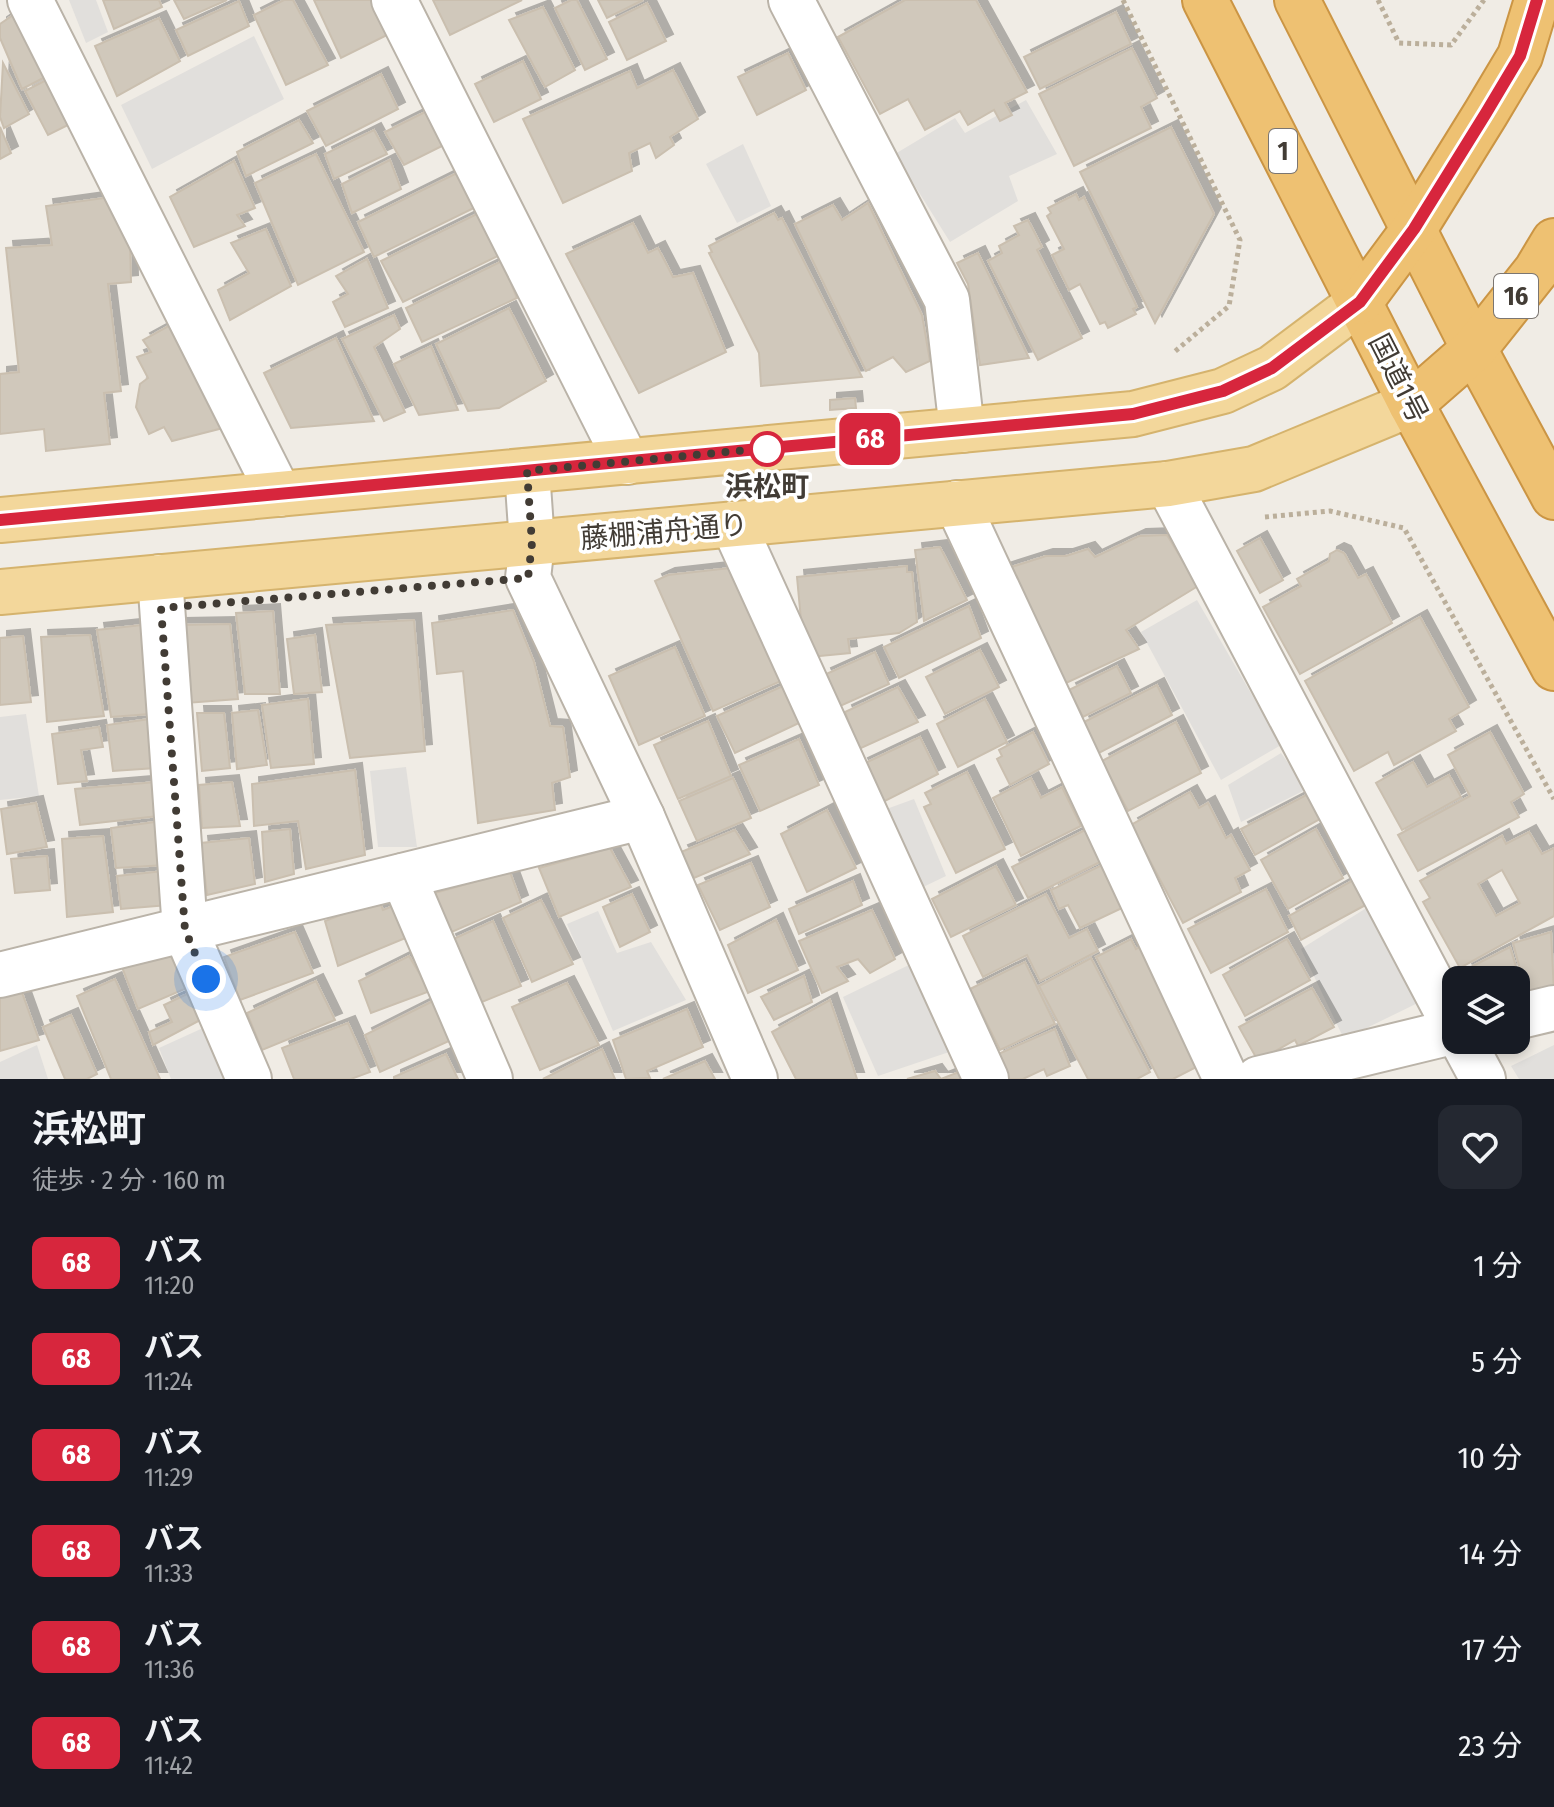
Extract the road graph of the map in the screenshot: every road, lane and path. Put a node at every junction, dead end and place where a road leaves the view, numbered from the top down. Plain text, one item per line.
1 (30, 0) edge
2 (394, 0) edge
3 (791, 0) edge
4 (1123, 0) edge
5 (1205, 0) edge
6 (1297, 0) edge
7 (1378, 0) edge
8 (1484, 0) edge
9 (1537, 0) edge
10 (1414, 229) junction
11 (1554, 241) edge
12 (1360, 302) junction
13 (1474, 349) junction
14 (1163, 362) dead end
15 (1411, 404) junction
16 (962, 430) junction
17 (627, 462) junction
18 (527, 471) junction
19 (1168, 484) junction
20 (279, 494) junction
21 (1554, 497) edge
22 (957, 503) junction
23 (0, 520) edge
24 (733, 524) junction
25 (1188, 524) junction
26 (532, 543) junction
27 (160, 577) junction
28 (0, 592) edge
29 (1554, 668) edge
30 (1554, 799) edge
31 (642, 817) junction
32 (403, 876) junction
33 (185, 930) junction
34 (0, 975) edge
35 (1442, 1004) edge
36 (1554, 1008) edge
37 (1530, 1014) edge
38 (1442, 1033) edge
39 (1470, 1054) edge
40 (249, 1079) edge
41 (490, 1079) edge
42 (755, 1079) edge
43 (986, 1079) edge
44 (1226, 1079) edge
45 (1258, 1079) edge
46 (1483, 1079) edge

1 - 20 street
2 - 17 street
3 - 16 street
4 - 14 path
5 - 12 highway, 国道1号 / 1
6 - 10 highway
7 - 8 path
9 - 10 highway
10 - 12 highway
10 - 13 highway
11 - 13 highway, 16
12 - 15 highway, 国道1号 / 1
12 - 16 main road
13 - 15 highway, 16
13 - 21 highway
15 - 19 main road, 藤棚浦舟通り
15 - 29 highway, 国道1号 / 1
16 - 17 main road
17 - 18 main road
18 - 20 main road
18 - 26 street
19 - 22 main road, 藤棚浦舟通り
19 - 25 street
20 - 23 main road
22 - 24 main road, 藤棚浦舟通り
22 - 44 street
24 - 26 main road, 藤棚浦舟通り
24 - 43 street
25 - 30 path
25 - 35 street
26 - 27 main road, 藤棚浦舟通り
26 - 31 street
27 - 28 main road, 藤棚浦舟通り
27 - 33 street
31 - 32 street
31 - 42 street
32 - 33 street
32 - 41 street
33 - 34 street
33 - 40 street
36 - 37 street
38 - 45 street
39 - 46 street

